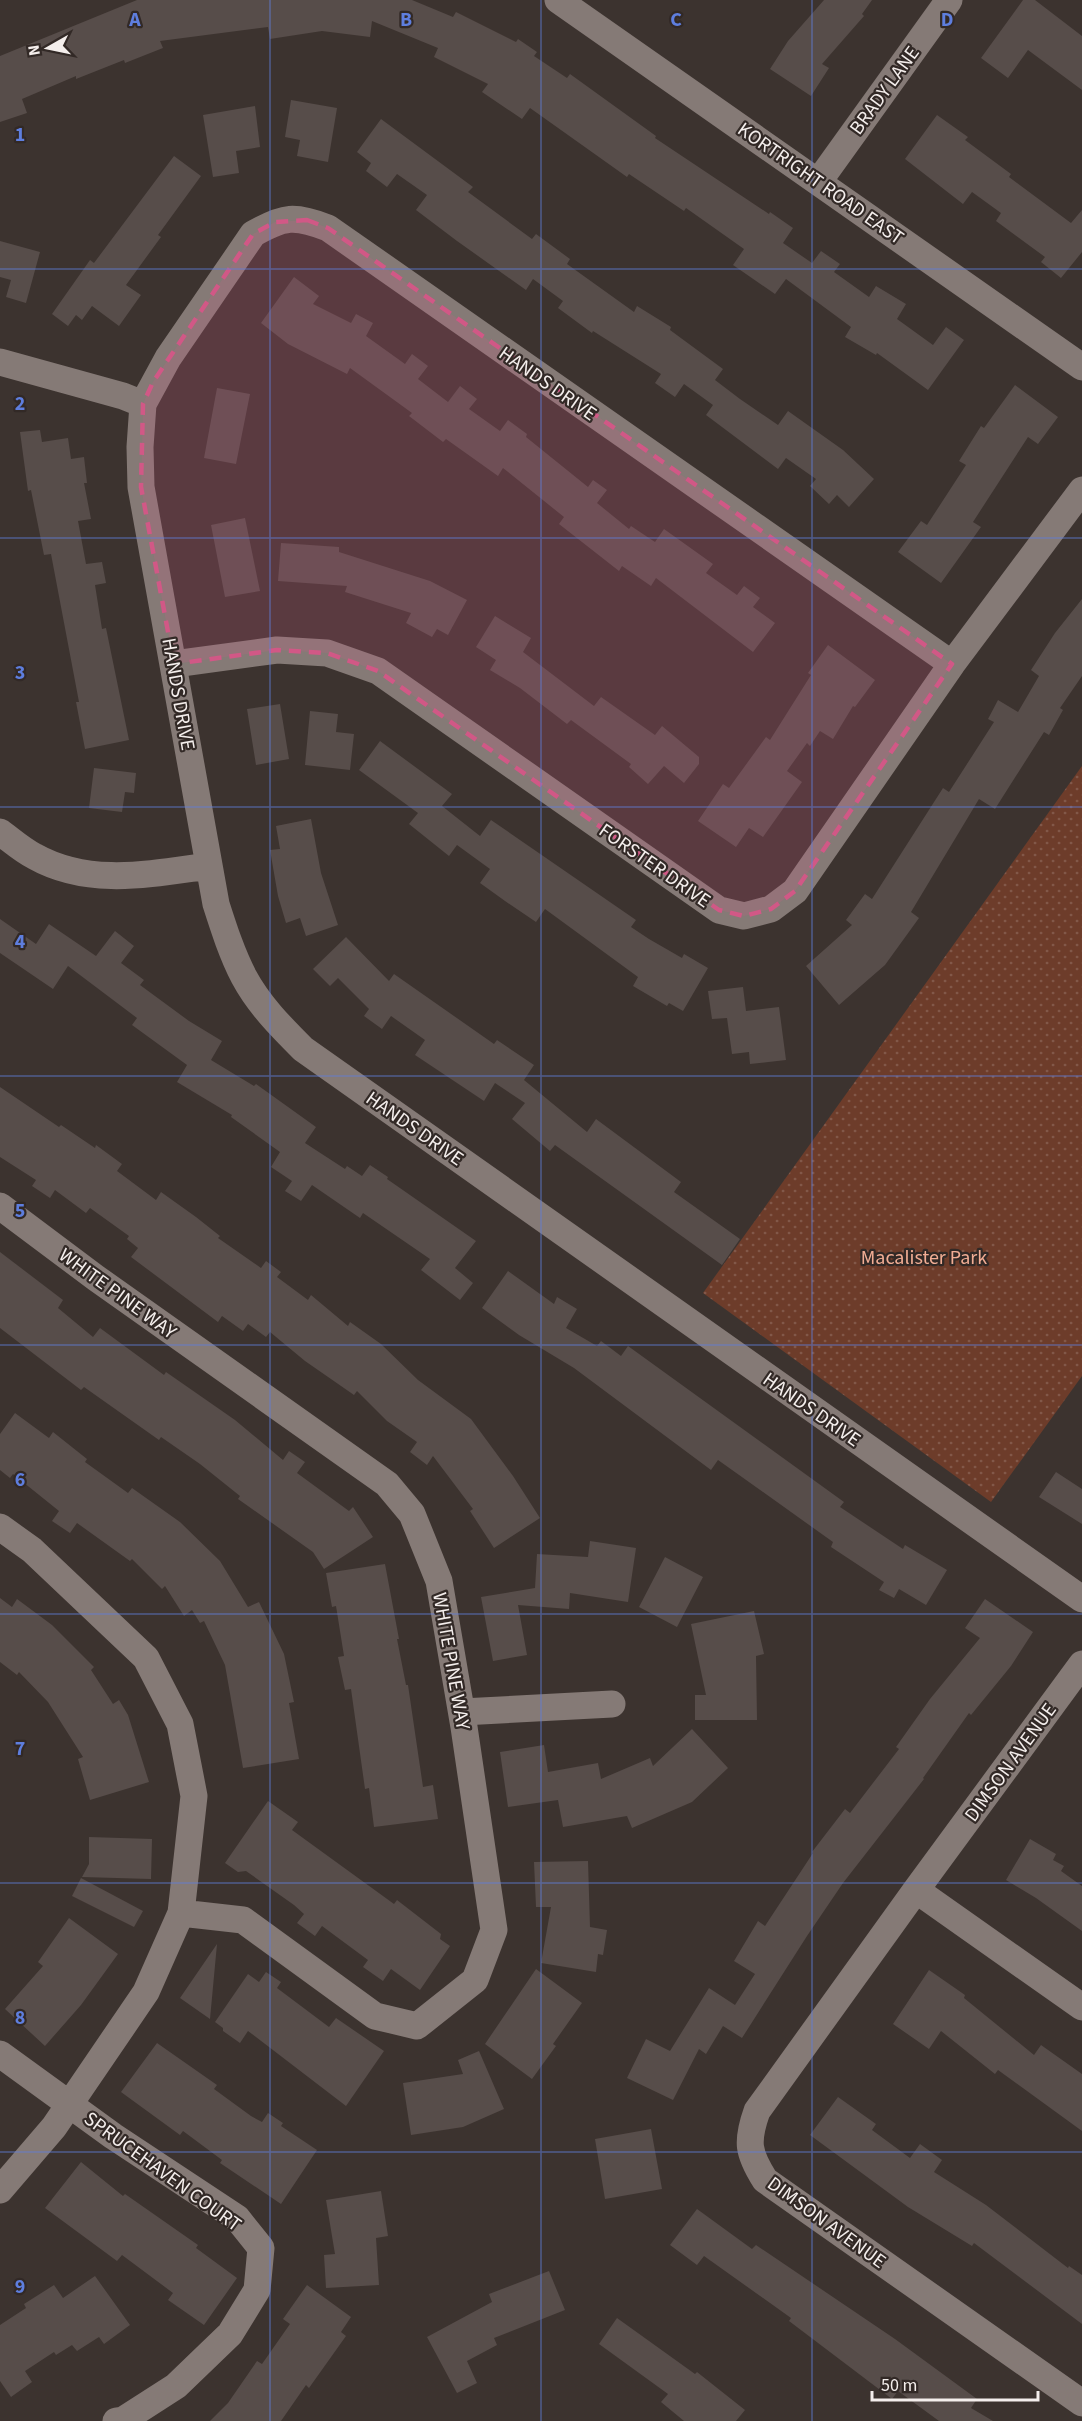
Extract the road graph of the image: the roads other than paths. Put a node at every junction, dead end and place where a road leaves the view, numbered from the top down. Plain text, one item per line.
1 (558, 0) edge
2 (949, 0) edge
3 (819, 181) junction
4 (0, 362) edge
5 (1082, 367) edge
6 (143, 404) junction
7 (1082, 490) edge
8 (174, 664) junction
9 (952, 664) junction
10 (0, 832) edge
11 (209, 866) junction
12 (0, 1206) edge
13 (0, 1527) edge
14 (1082, 1599) edge
15 (1082, 1664) edge
16 (612, 1704) dead end
17 (462, 1712) junction
18 (916, 1890) junction
19 (181, 1913) junction
20 (1082, 2007) edge
21 (0, 2054) edge
22 (71, 2104) junction
23 (0, 2190) edge
24 (1082, 2403) edge
25 (116, 2421) edge

1 - 3 street, KORTRIGHT ROAD EAST
2 - 3 street, BRADY LANE
3 - 5 street, KORTRIGHT ROAD EAST
4 - 6 street
6 - 8 street, HANDS DRIVE
6 - 9 street, HANDS DRIVE
7 - 9 street, FORSTER DRIVE
8 - 9 street, FORSTER DRIVE
8 - 11 street, HANDS DRIVE
10 - 11 street
11 - 14 street, HANDS DRIVE
12 - 17 street, WHITE PINE WAY
13 - 19 street
15 - 18 street, DIMSON AVENUE
16 - 17 street
17 - 19 street, WHITE PINE WAY
18 - 20 street
18 - 24 street, DIMSON AVENUE
19 - 22 street
21 - 22 street, SPRUCEHAVEN COURT
22 - 23 street
22 - 25 street, SPRUCEHAVEN COURT

